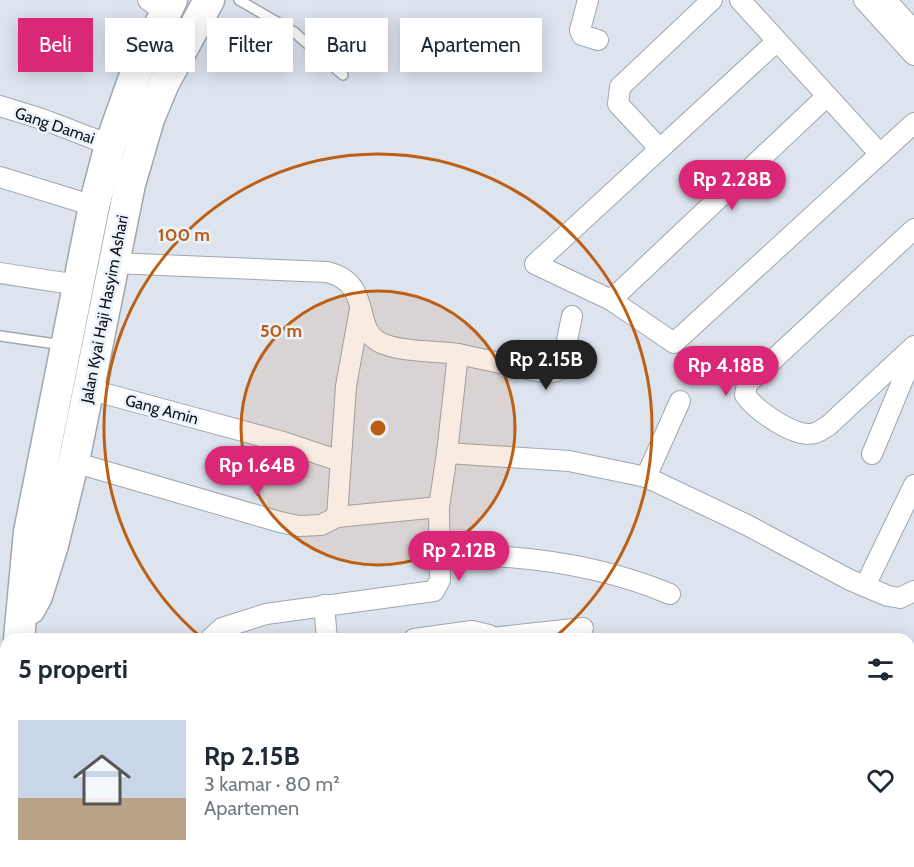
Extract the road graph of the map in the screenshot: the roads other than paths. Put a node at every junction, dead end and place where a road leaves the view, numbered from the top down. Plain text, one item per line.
1 (208, 0) edge
2 (239, 0) edge
3 (588, 0) edge
4 (712, 0) edge
5 (740, 0) edge
6 (864, 0) edge
7 (886, 0) edge
8 (162, 4) edge
9 (914, 31) edge
10 (598, 40) dead end
11 (777, 41) junction
12 (914, 55) edge
13 (343, 75) dead end
14 (827, 96) junction
15 (0, 106) edge
16 (914, 123) edge
17 (110, 145) junction
18 (660, 149) junction
19 (880, 154) junction
20 (0, 177) edge
21 (94, 206) junction
22 (914, 229) edge
23 (113, 263) junction
24 (0, 273) edge
25 (78, 285) junction
26 (611, 300) junction
27 (360, 309) junction
28 (572, 316) dead end
29 (0, 336) edge
30 (65, 345) junction
31 (914, 346) edge
32 (914, 353) edge
33 (458, 354) junction
34 (88, 389) junction
35 (680, 401) dead end
36 (447, 453) junction
37 (872, 454) dead end
38 (340, 461) junction
39 (73, 462) junction
40 (646, 477) junction
41 (914, 485) edge
42 (439, 507) junction
43 (337, 517) junction
44 (441, 555) junction
45 (865, 586) junction
46 (914, 591) edge
47 (669, 594) dead end
48 (324, 605) junction
49 (583, 628) dead end
50 (20, 632) edge
51 (217, 633) edge
52 (326, 633) edge
53 (458, 633) edge
54 (483, 633) edge
55 (541, 633) edge

1 - 23 main road, Jalan Kyai Haji Hasyim Ashari
2 - 13 lane
3 - 10 street
4 - 18 street
5 - 11 street
6 - 12 street
7 - 9 street
8 - 17 main road, Jalan Kyai Haji Hasyim Ashari
11 - 14 street
11 - 18 street
14 - 19 street
14 - 26 street
15 - 17 street, Gang Damai
16 - 19 street
17 - 21 main road, Jalan Kyai Haji Hasyim Ashari
18 - 26 street
19 - 26 street
20 - 21 street
21 - 25 main road, Jalan Kyai Haji Hasyim Ashari
22 - 31 street
23 - 27 street
23 - 34 main road, Jalan Kyai Haji Hasyim Ashari
24 - 25 street
25 - 30 main road, Jalan Kyai Haji Hasyim Ashari
27 - 33 street
27 - 38 street
28 - 33 street
29 - 30 lane
30 - 50 main road, Jalan Kyai Haji Hasyim Ashari
32 - 37 street
33 - 36 street
34 - 38 street, Gang Amin
34 - 39 main road, Jalan Kyai Haji Hasyim Ashari
35 - 40 street
36 - 40 street
36 - 42 street
38 - 43 street
39 - 43 street
39 - 50 main road, Jalan Kyai Haji Hasyim Ashari
40 - 45 street
41 - 45 street
42 - 43 street
42 - 44 street
44 - 47 street
44 - 48 street
45 - 46 street
48 - 51 street
48 - 52 street
49 - 55 street
53 - 54 street

